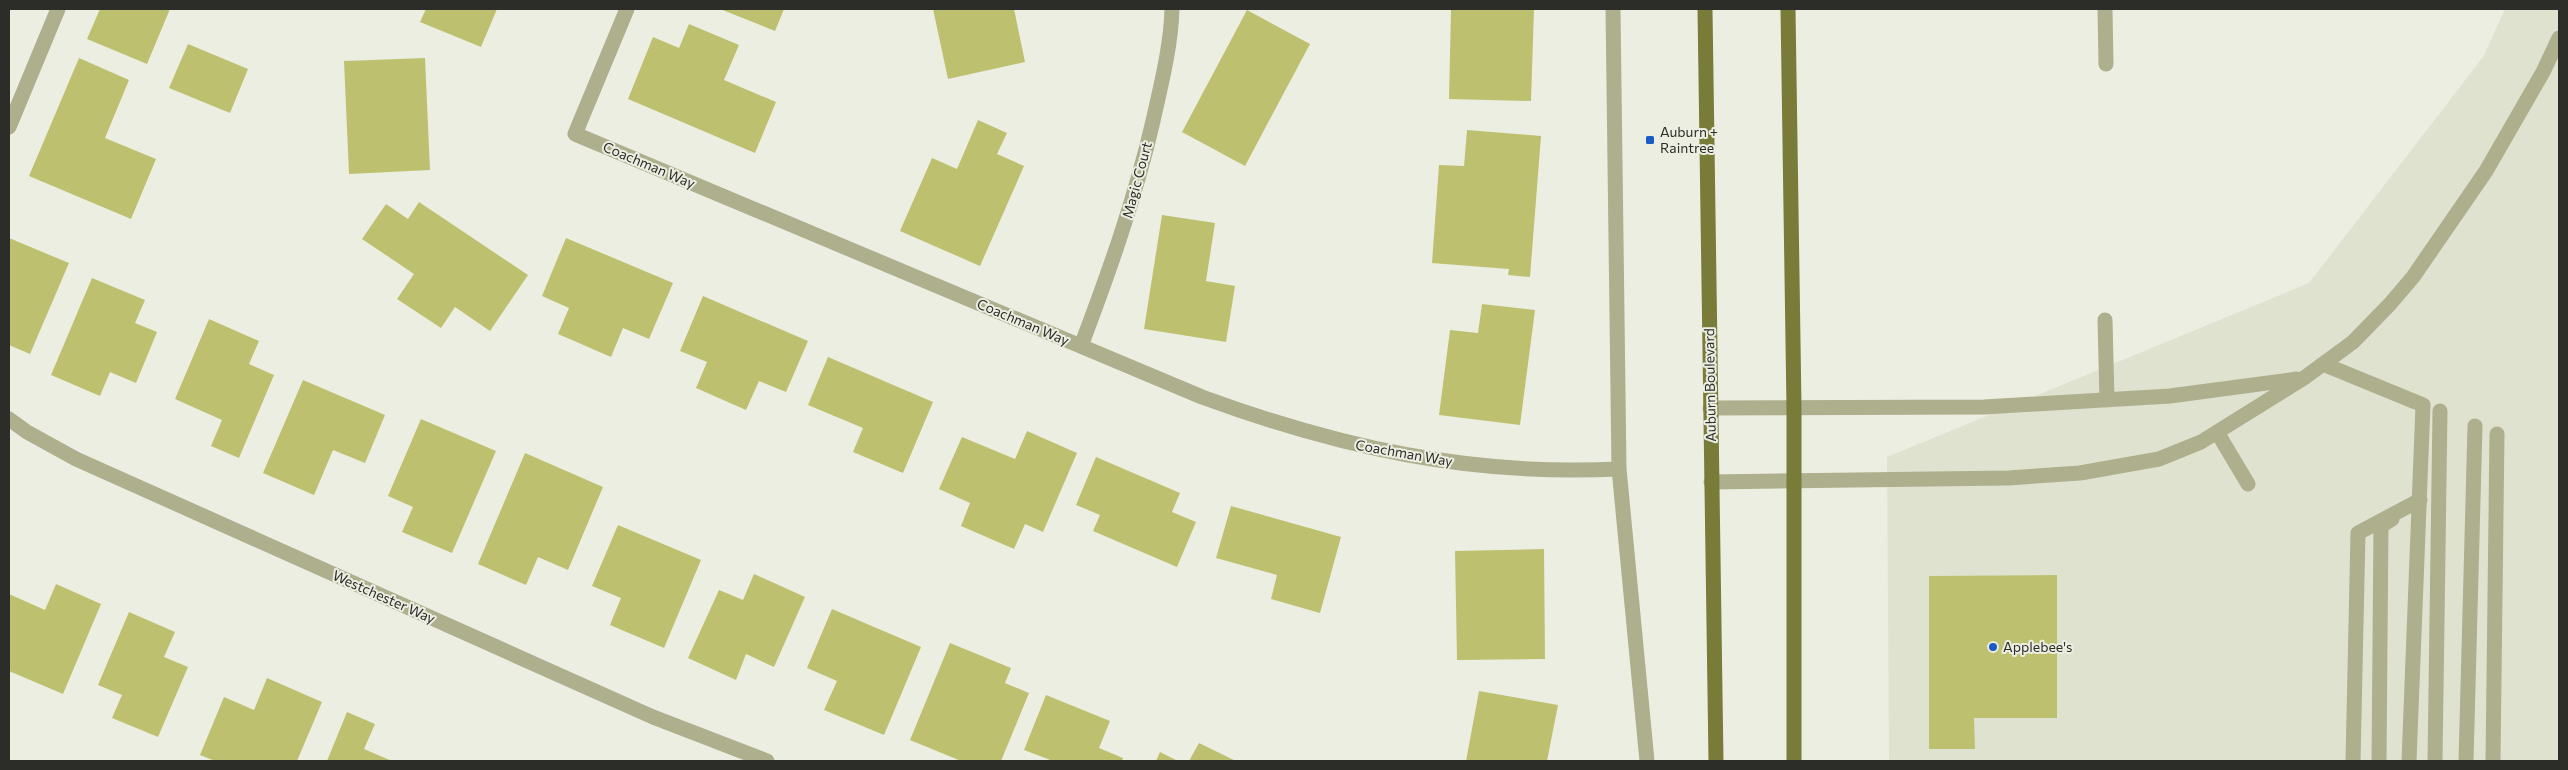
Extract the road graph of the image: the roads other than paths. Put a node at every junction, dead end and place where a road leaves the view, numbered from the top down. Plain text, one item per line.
1 (58, 9) edge
2 (627, 9) edge
3 (1172, 9) edge
4 (1614, 9) edge
5 (1705, 9) edge
6 (1788, 9) edge
7 (2105, 9) edge
8 (2559, 38) edge
9 (2106, 64) dead end
10 (9, 127) edge
11 (2105, 320) dead end
12 (1081, 346) junction
13 (2323, 364) junction
14 (2304, 378) junction
15 (2107, 400) junction
16 (1710, 408) junction
17 (1794, 408) junction
18 (2440, 411) dead end
19 (9, 419) edge
20 (2474, 426) dead end
21 (2217, 432) junction
22 (2497, 434) dead end
23 (1619, 470) junction
24 (1794, 481) junction
25 (1711, 482) junction
26 (2248, 484) dead end
27 (2420, 500) junction
28 (767, 761) edge
29 (1647, 761) edge
30 (1716, 761) edge
31 (1794, 761) edge
32 (2353, 761) edge
33 (2379, 761) edge
34 (2409, 761) edge
35 (2435, 761) edge
36 (2466, 761) edge
37 (2494, 761) edge

1 - 10 street
2 - 12 street, Coachman Way
3 - 12 street, Magic Court
4 - 23 street
5 - 16 main road, Auburn Boulevard
6 - 17 main road
7 - 9 street
8 - 13 street
11 - 15 street
12 - 23 street, Coachman Way
13 - 14 street
13 - 27 street
14 - 15 street
14 - 21 street
15 - 17 street
16 - 17 street
16 - 25 main road, Auburn Boulevard
17 - 24 main road
18 - 35 street
19 - 28 street, Westchester Way
20 - 36 street
21 - 24 street
21 - 26 street
22 - 37 street
23 - 29 street
24 - 25 street
24 - 31 main road
25 - 30 main road, Auburn Boulevard
27 - 32 street
27 - 33 street
27 - 34 street

